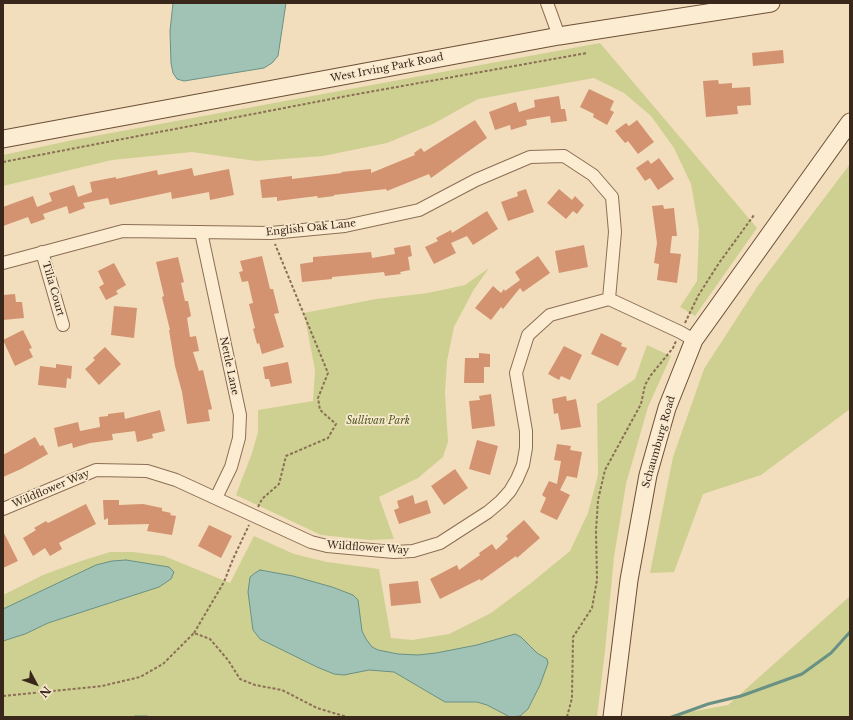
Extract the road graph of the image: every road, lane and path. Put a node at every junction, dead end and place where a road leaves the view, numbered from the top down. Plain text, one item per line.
1 (547, 3) edge
2 (771, 3) edge
3 (559, 36) junction
4 (587, 53) dead end
5 (850, 122) edge
6 (3, 139) edge
7 (3, 162) edge
8 (754, 216) dead end
9 (201, 232) junction
10 (271, 233) junction
11 (42, 252) junction
12 (3, 264) edge
13 (609, 299) junction
14 (63, 325) dead end
15 (687, 336) junction
16 (216, 498) junction
17 (3, 509) edge
18 (254, 517) junction
19 (194, 633) junction
20 (3, 696) edge
21 (347, 717) edge
22 (566, 717) edge
23 (612, 717) edge

1 - 3 street
2 - 3 main road, West Irving Park Road
3 - 6 main road, West Irving Park Road
4 - 7 path
5 - 15 main road, Schaumburg Road
8 - 15 path
9 - 10 street, English Oak Lane
9 - 11 street, English Oak Lane
9 - 16 street, Nettle Lane
10 - 13 street, English Oak Lane
10 - 18 path
11 - 12 street, English Oak Lane
11 - 14 street, Tilia Court
13 - 15 street
13 - 18 street, Wildflower Way
15 - 22 path
15 - 23 main road, Schaumburg Road
16 - 17 street, Wildflower Way
16 - 18 street, Wildflower Way
18 - 19 path
19 - 20 path
19 - 21 path

